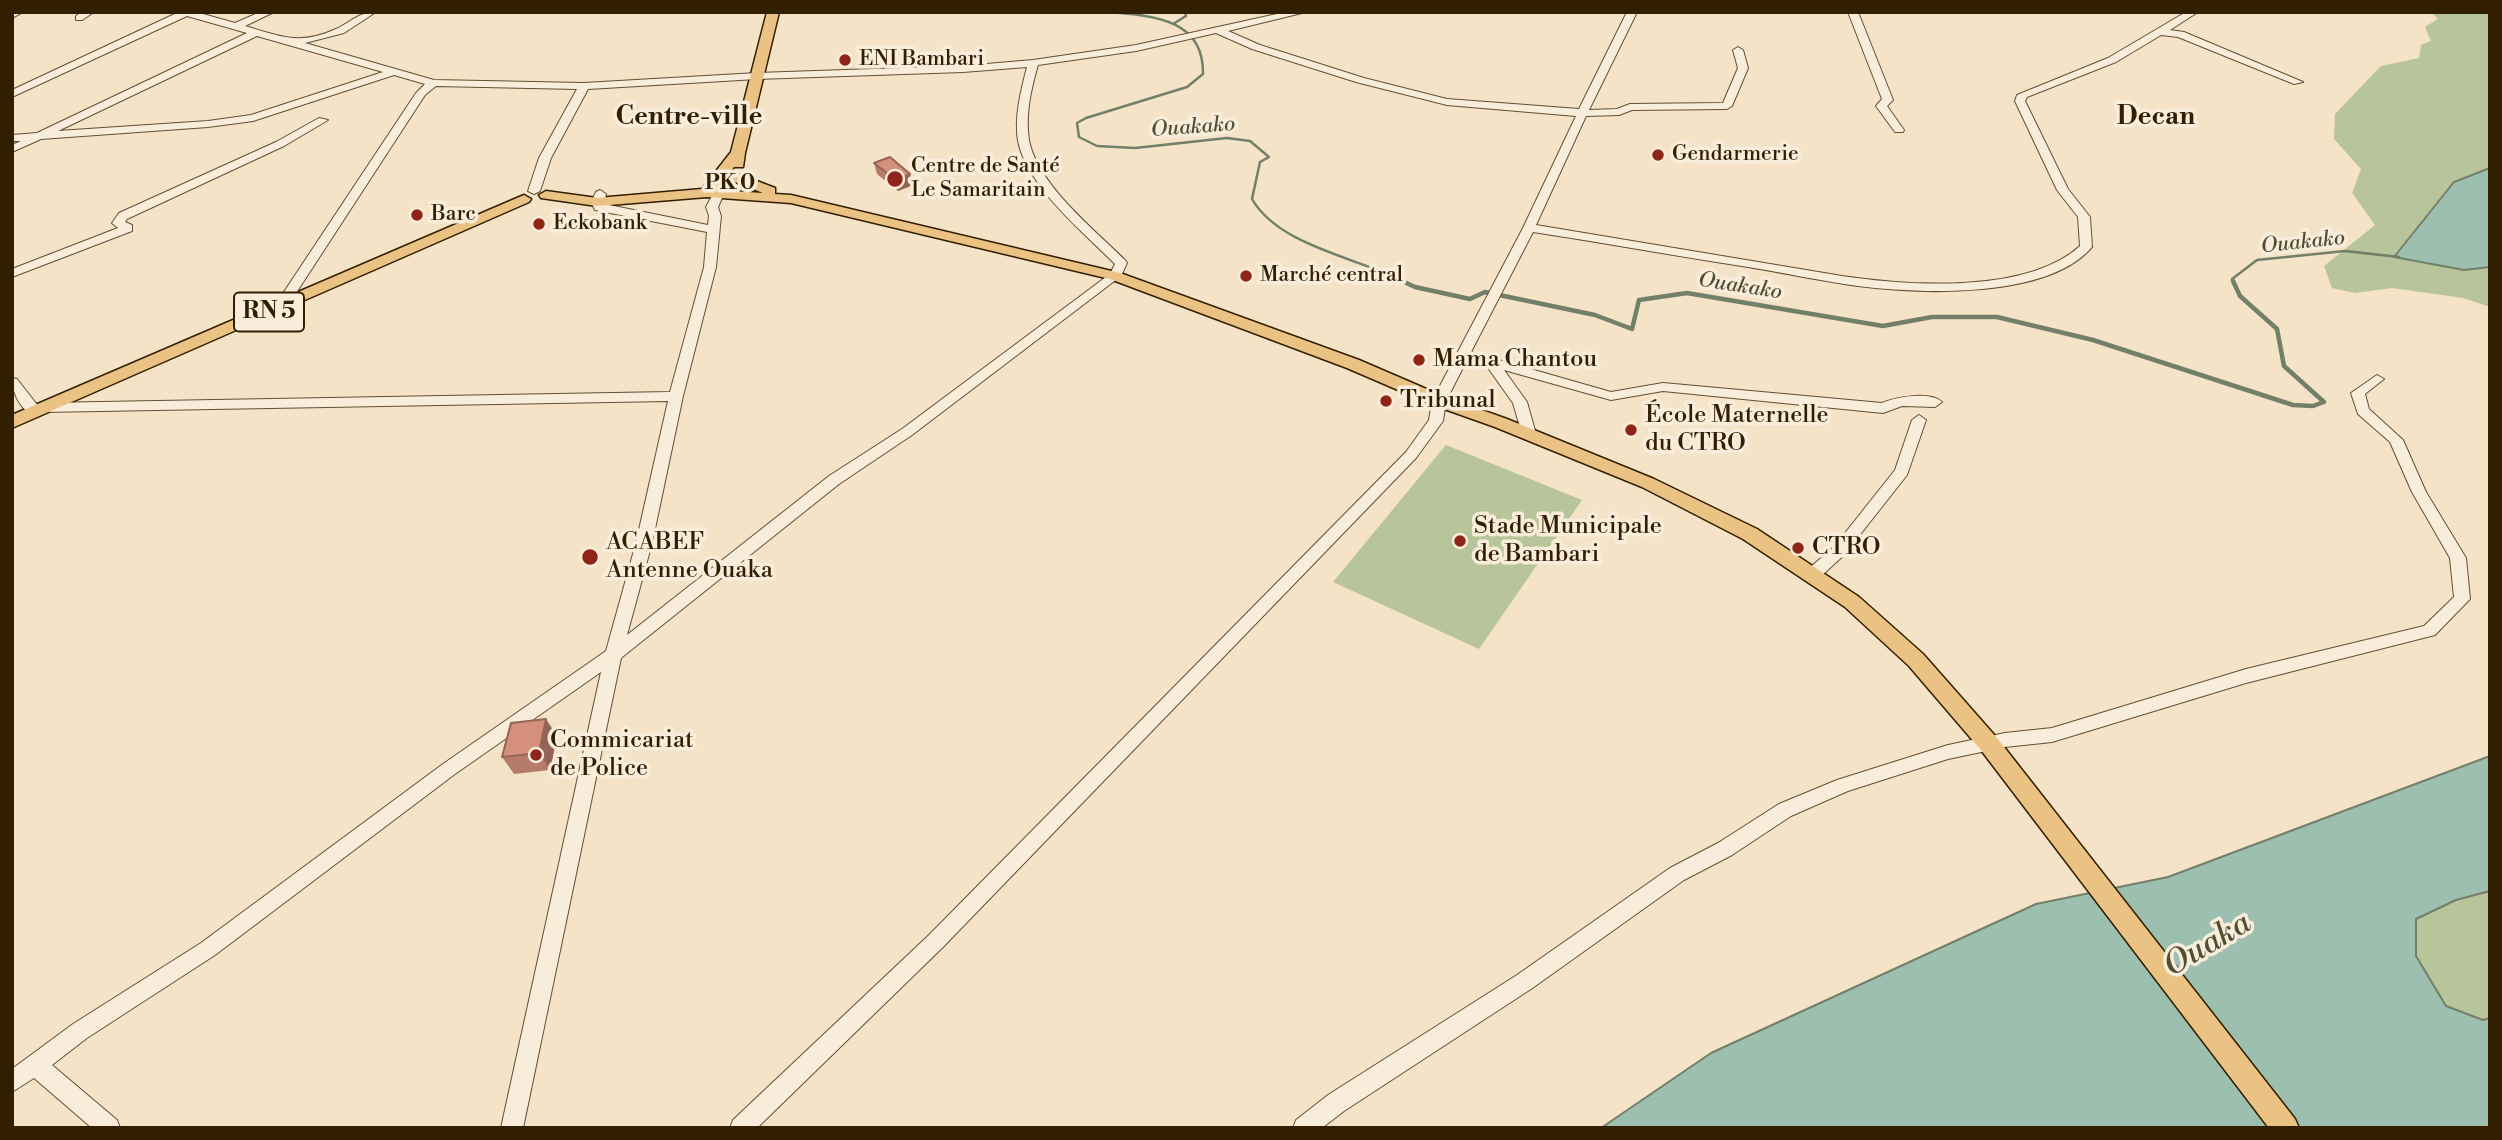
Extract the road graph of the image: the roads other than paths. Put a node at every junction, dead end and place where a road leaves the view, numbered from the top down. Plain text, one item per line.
1 (18, 12) edge
2 (89, 12) edge
3 (185, 12) edge
4 (269, 12) edge
5 (371, 12) edge
6 (773, 12) edge
7 (1301, 12) edge
8 (1632, 12) edge
9 (1853, 12) edge
10 (2193, 12) edge
11 (203, 14) edge
12 (12, 15) edge
13 (79, 18) dead end
14 (237, 26) junction
15 (1217, 30) junction
16 (258, 32) junction
17 (2160, 32) junction
18 (296, 43) junction
19 (1738, 50) dead end
20 (1033, 63) junction
21 (394, 72) junction
22 (757, 76) junction
23 (2298, 82) dead end
24 (433, 83) junction
25 (584, 86) junction
26 (12, 94) edge
27 (1583, 113) junction
28 (323, 121) dead end
29 (1899, 130) dead end
30 (37, 137) junction
31 (12, 138) edge
32 (12, 149) edge
33 (738, 153) junction
34 (740, 179) junction
35 (720, 191) junction
36 (535, 195) junction
37 (598, 198) junction
38 (791, 199) junction
39 (714, 223) junction
40 (1529, 228) junction
41 (12, 273) edge
42 (1115, 276) junction
43 (280, 307) junction
44 (1463, 354) junction
45 (1490, 361) junction
46 (2377, 379) dead end
47 (12, 382) edge
48 (676, 396) junction
49 (1439, 401) junction
50 (1935, 402) dead end
51 (40, 410) junction
52 (1919, 420) dead end
53 (12, 422) edge
54 (1529, 434) junction
55 (1813, 574) junction
56 (613, 654) junction
57 (1989, 744) junction
58 (34, 1064) junction
59 (12, 1082) edge
60 (109, 1128) edge
61 (512, 1128) edge
62 (741, 1128) edge
63 (1304, 1128) edge
64 (2286, 1128) edge

1 - 12 street
2 - 13 street
3 - 11 street
3 - 26 street
4 - 14 street
5 - 18 street
6 - 22 main road
7 - 15 street
8 - 27 street
9 - 29 street
10 - 17 street
11 - 14 street
14 - 16 street
15 - 20 street
15 - 27 street
16 - 18 street
16 - 30 street
17 - 23 street
17 - 40 street
18 - 21 street
19 - 27 street
20 - 22 street
20 - 42 street
21 - 24 street
21 - 30 street
22 - 25 street
22 - 33 main road
24 - 25 street
24 - 43 street
25 - 36 street
27 - 40 street
28 - 41 street
30 - 31 street
30 - 32 street
33 - 34 main road
33 - 35 main road
34 - 35 main road
34 - 35 main road
34 - 38 main road
35 - 37 main road, RN 5
35 - 38 main road
35 - 39 street
36 - 37 main road, RN 5
36 - 43 main road, RN 5
37 - 39 street
38 - 42 main road
39 - 48 street
40 - 44 street
42 - 49 main road
42 - 56 street
43 - 51 main road, RN 5
44 - 45 street
44 - 49 street
45 - 50 street
45 - 54 street
46 - 57 street
47 - 51 street
48 - 51 street
48 - 56 street
49 - 54 main road
49 - 62 street
51 - 53 main road, RN 5
52 - 55 street
54 - 55 main road
55 - 57 main road
56 - 58 street
56 - 61 street
57 - 63 street
57 - 64 main road
58 - 59 street
58 - 60 street

